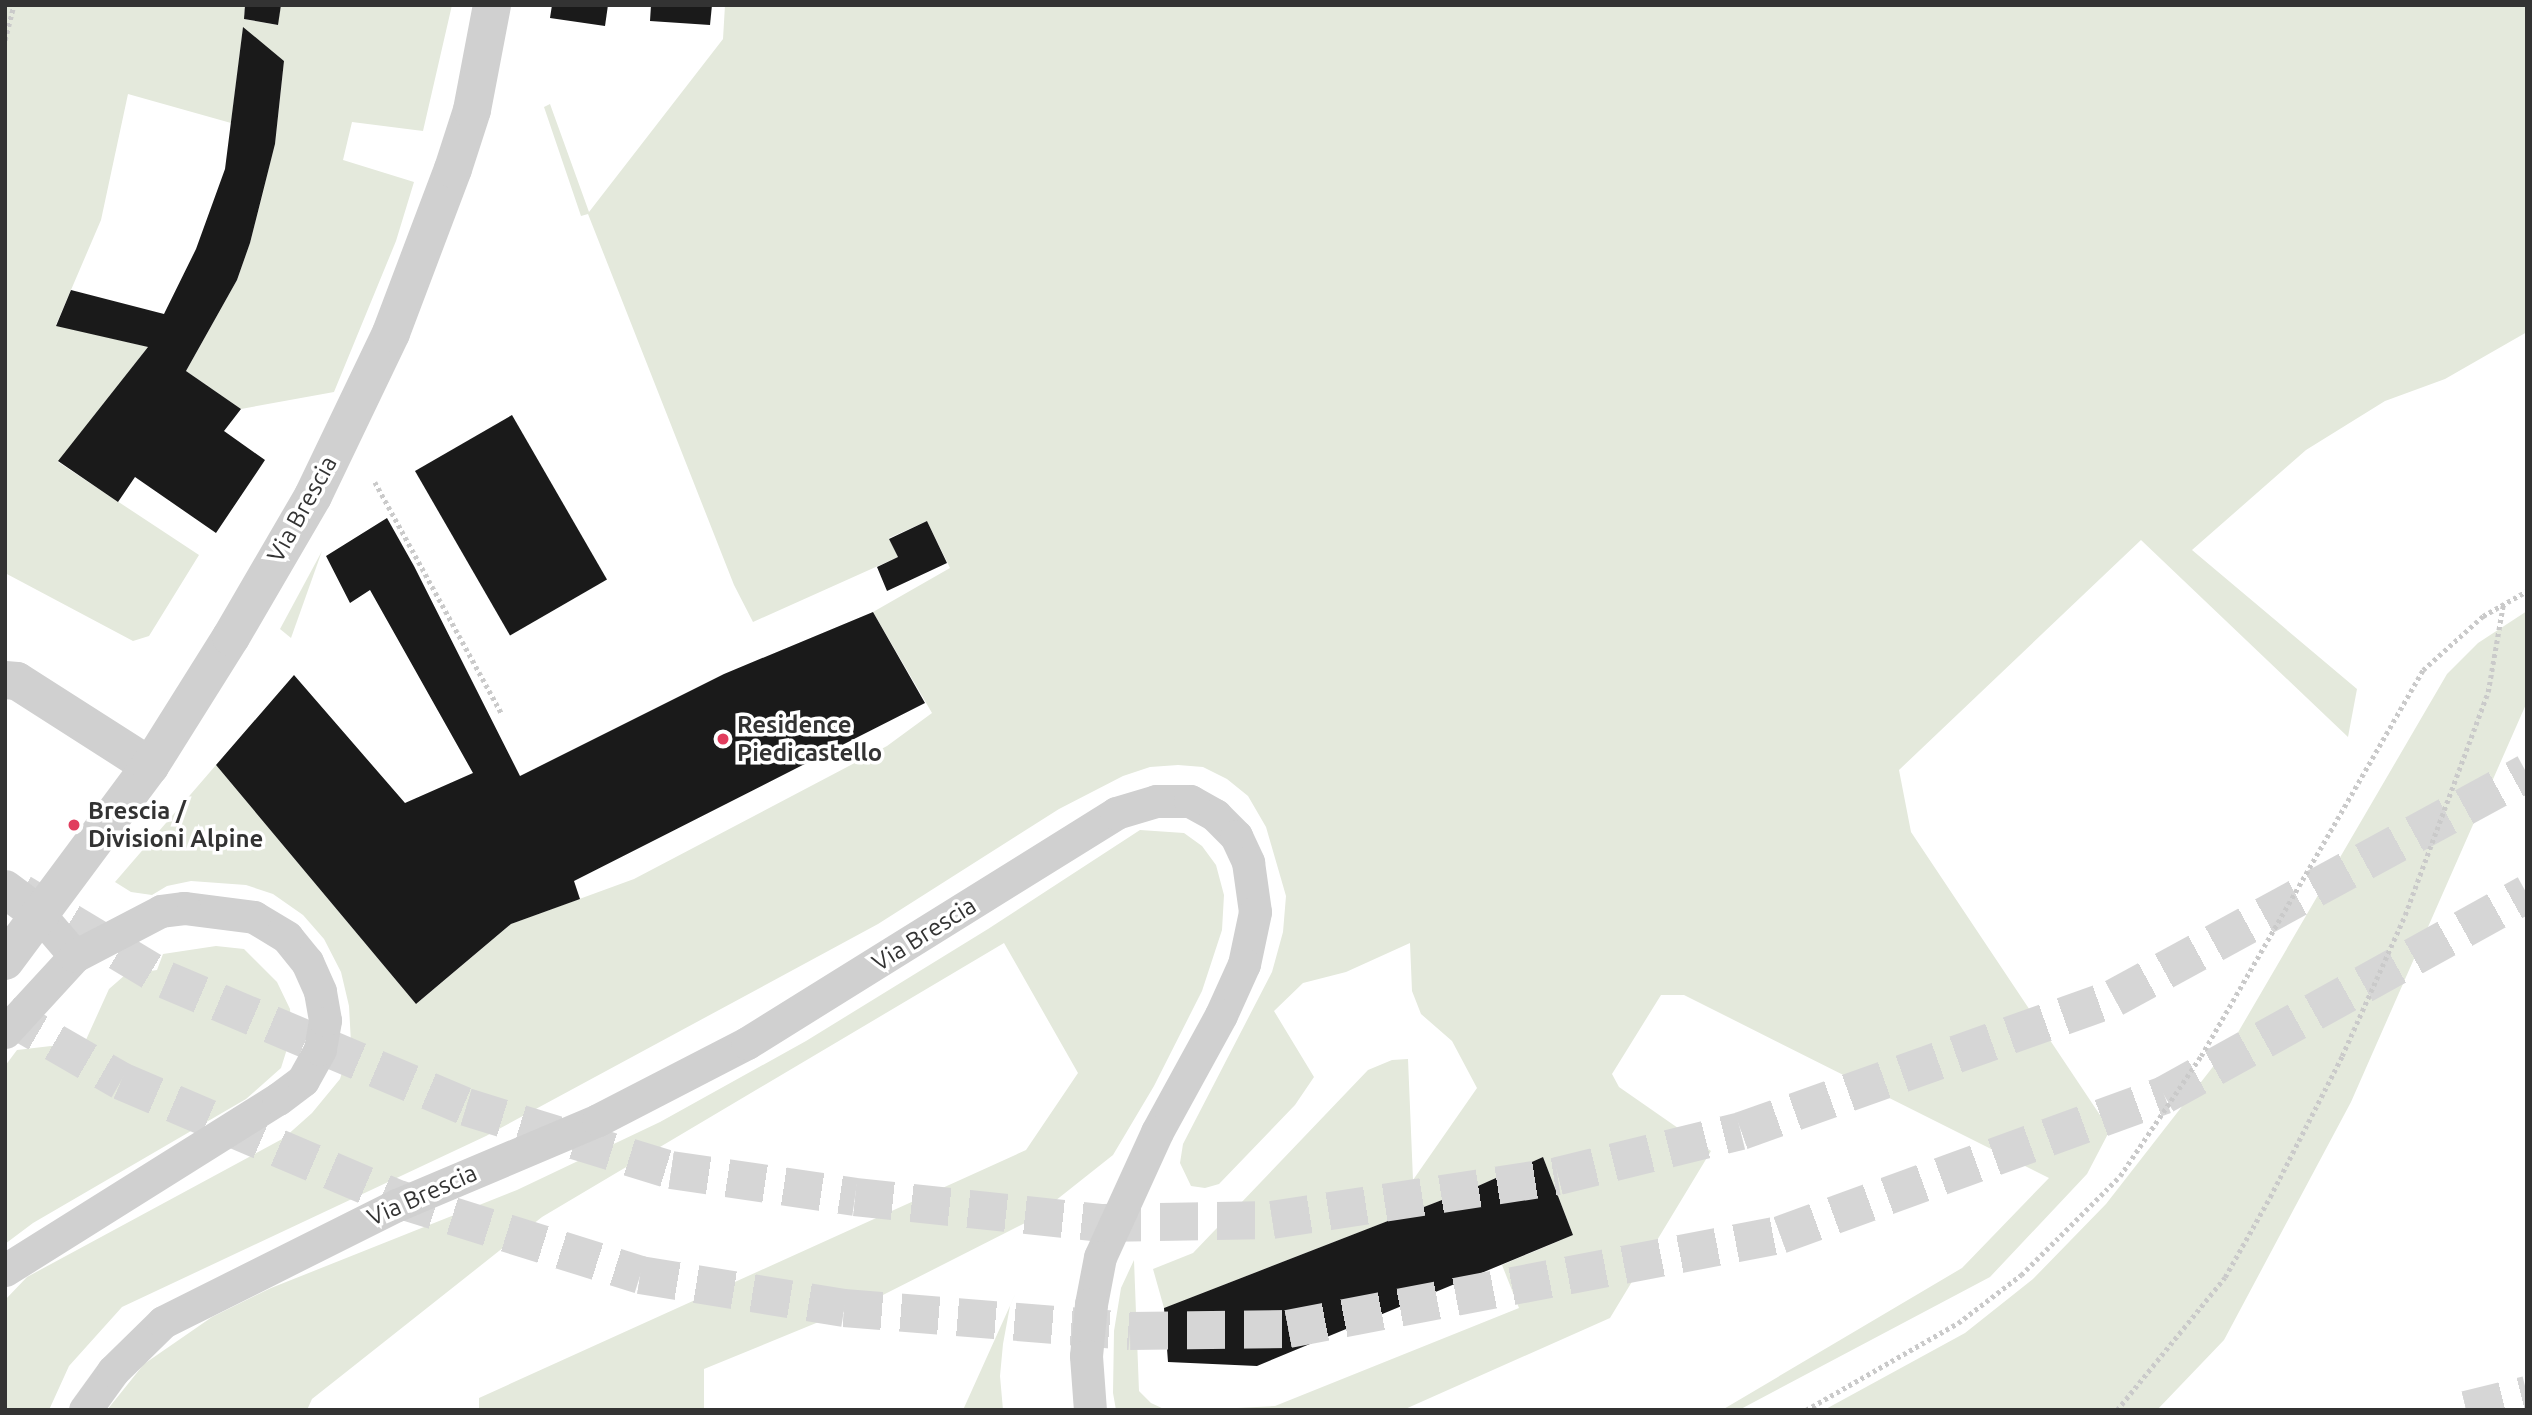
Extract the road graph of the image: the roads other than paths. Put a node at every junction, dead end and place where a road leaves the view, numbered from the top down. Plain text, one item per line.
1 (492, 5) edge
2 (5, 680) edge
3 (150, 766) junction
4 (5, 889) edge
5 (40, 915) junction
6 (75, 956) junction
7 (5, 961) edge
8 (5, 1032) edge
9 (5, 1270) edge
10 (85, 1410) edge
11 (1090, 1410) edge

1 - 3 street, Via Brescia
2 - 3 street
3 - 5 street, Via Brescia
4 - 5 street
5 - 6 lane
5 - 7 street, Via Brescia
6 - 8 lane
6 - 9 lane
10 - 11 lane, Via Brescia

